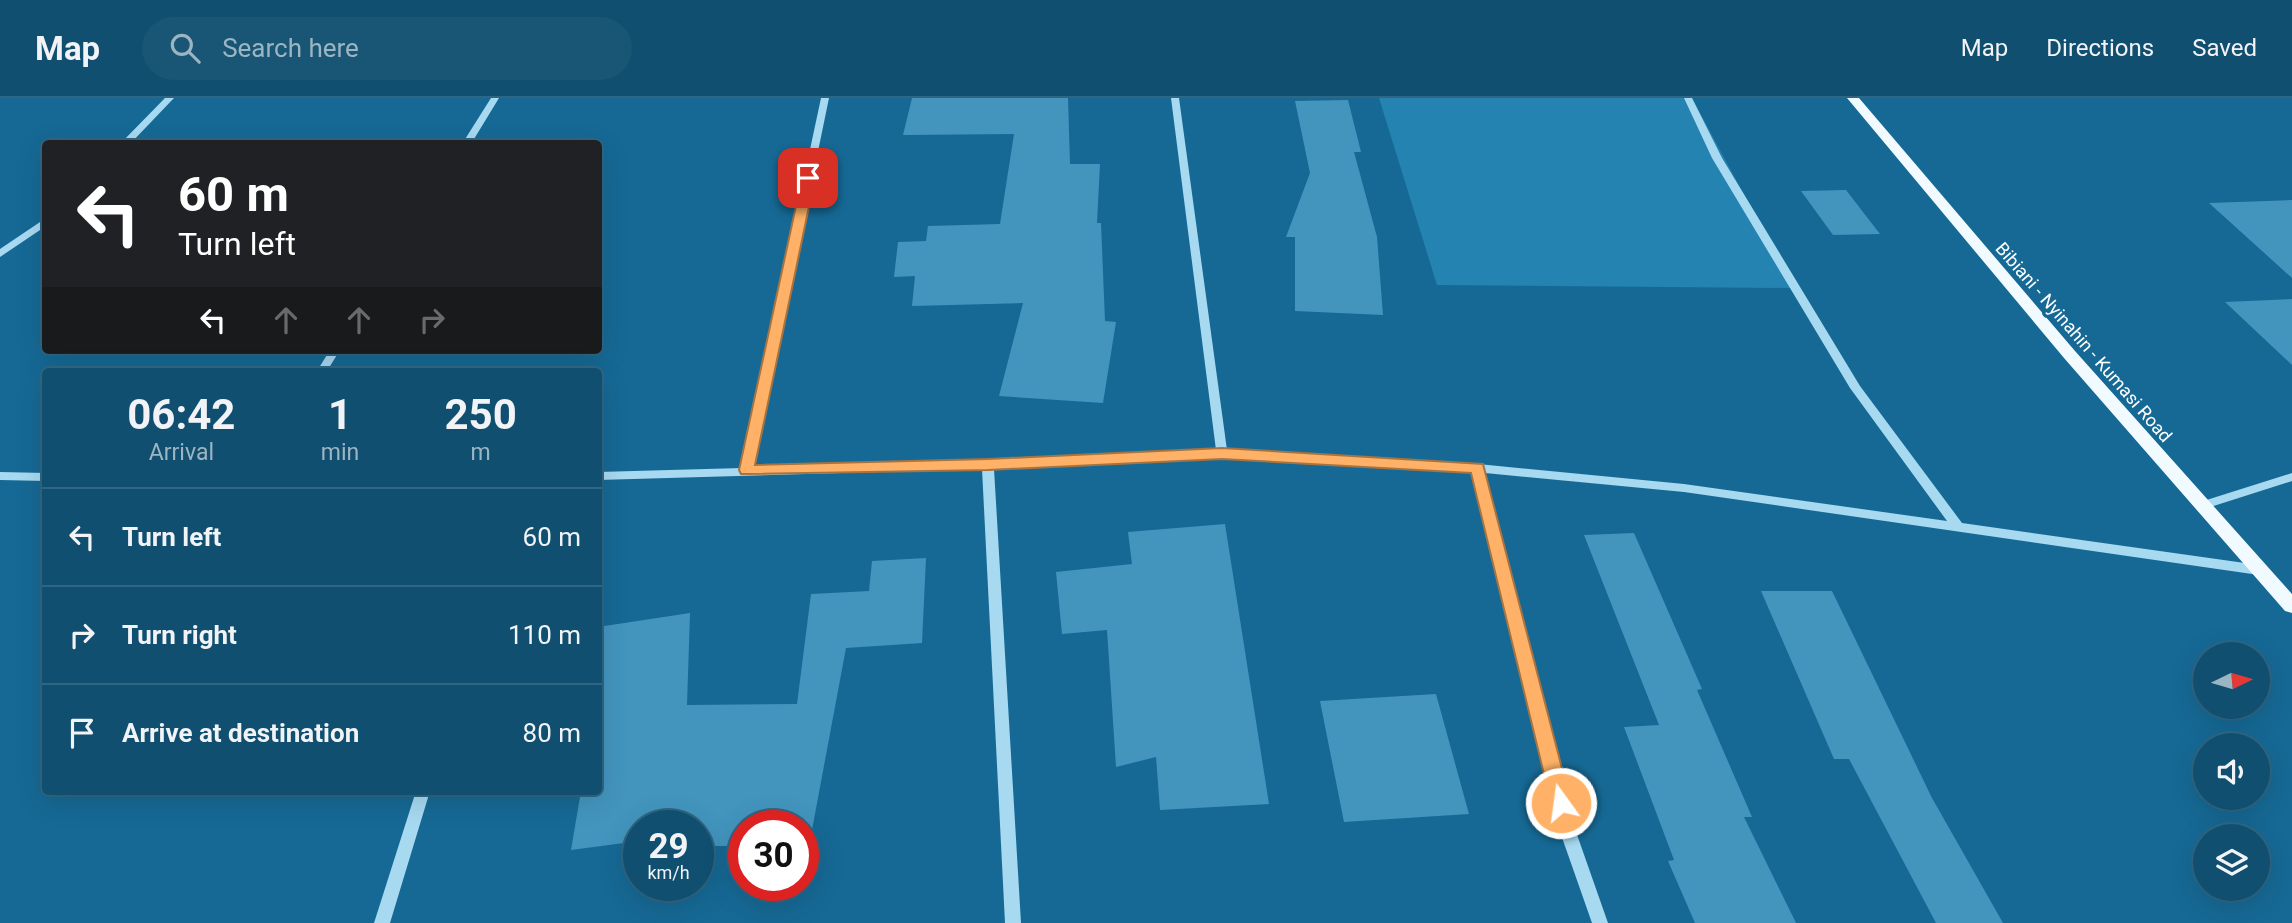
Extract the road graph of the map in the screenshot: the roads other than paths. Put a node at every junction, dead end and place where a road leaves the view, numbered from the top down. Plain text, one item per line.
1 (170, 98) edge
2 (495, 98) edge
3 (825, 98) edge
4 (1175, 98) edge
5 (1688, 98) edge
6 (1853, 98) edge
7 (128, 140) edge
8 (469, 140) edge
9 (42, 224) edge
10 (0, 254) edge
11 (1222, 454) junction
12 (988, 464) junction
13 (1478, 468) junction
14 (747, 470) junction
15 (0, 476) edge
16 (602, 476) edge
17 (42, 477) edge
18 (2292, 477) edge
19 (2201, 506) junction
20 (1956, 526) junction
21 (2259, 570) junction
22 (2292, 606) edge
23 (422, 795) edge
24 (382, 923) edge
25 (1013, 923) edge
26 (1600, 923) edge

1 - 7 street
2 - 8 street
3 - 14 street
4 - 11 street
5 - 20 street
6 - 19 main road, Bibiani - Nyinahin - Kumasi Road
9 - 10 street
11 - 12 street
11 - 13 street
12 - 14 street
12 - 25 street
13 - 20 street
13 - 26 street
14 - 16 street
15 - 17 street
18 - 19 street
19 - 21 main road, Bibiani - Nyinahin - Kumasi Road
20 - 21 street
21 - 22 main road, Bibiani - Nyinahin - Kumasi Road
23 - 24 street

